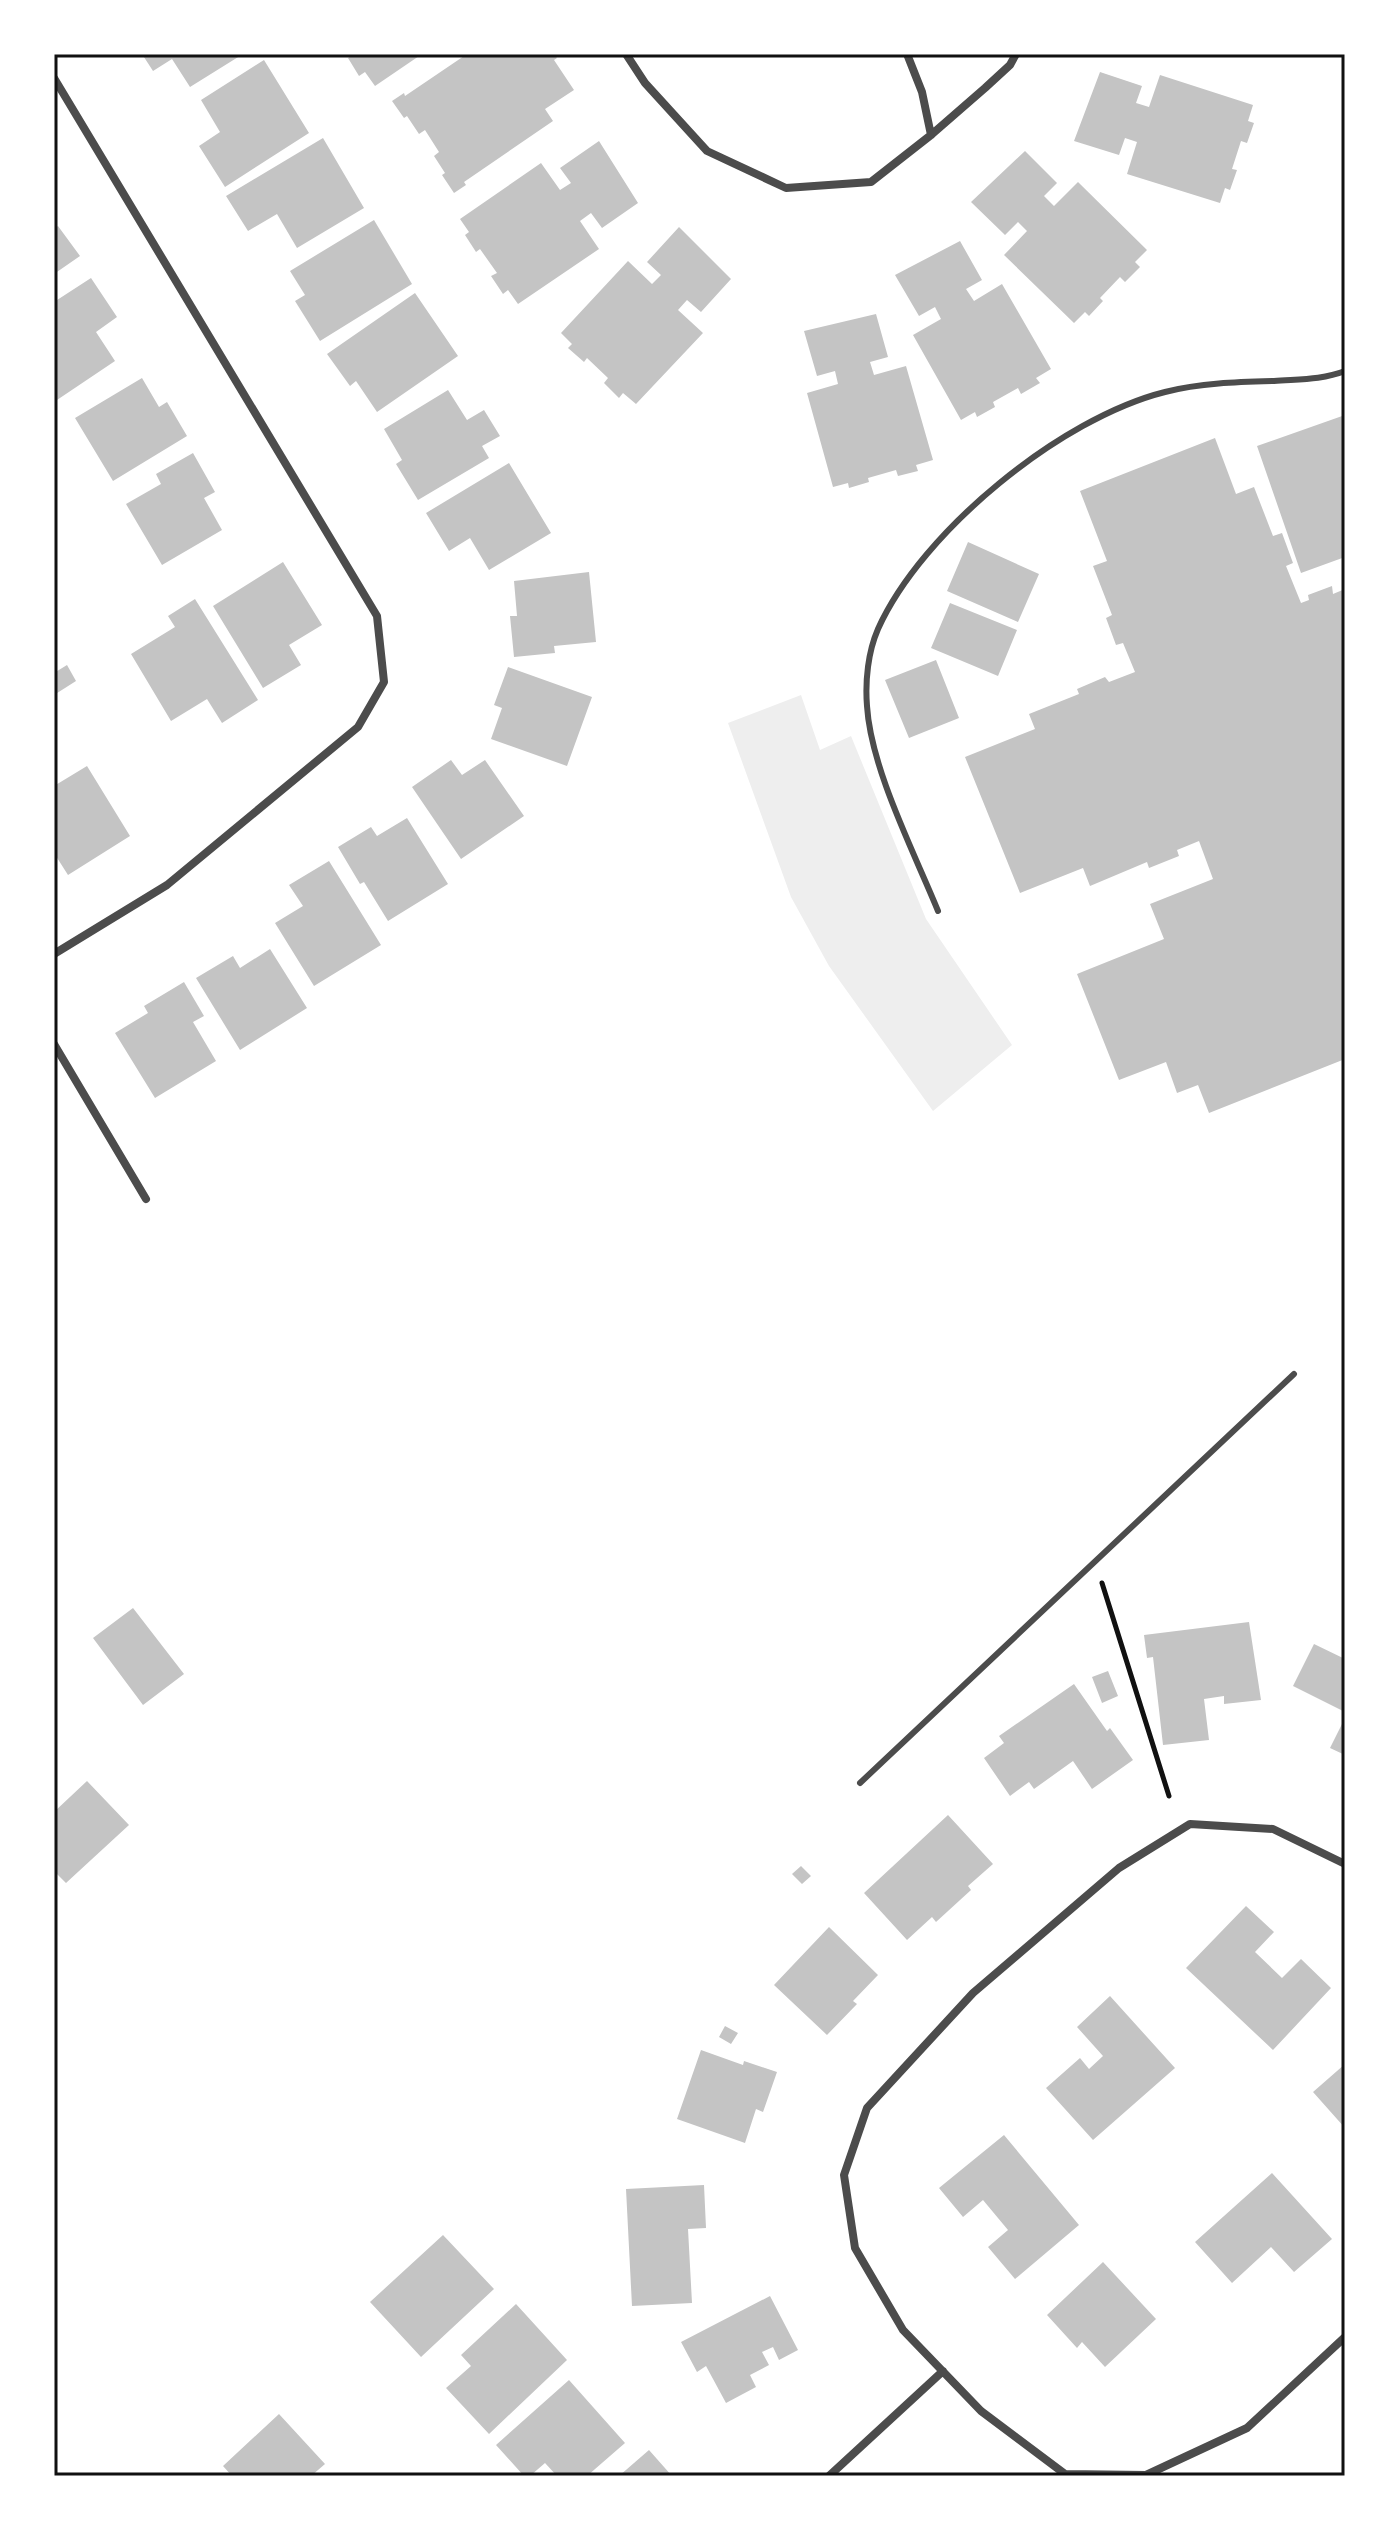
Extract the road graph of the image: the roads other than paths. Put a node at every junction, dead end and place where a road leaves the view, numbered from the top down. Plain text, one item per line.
1 (626, 54) edge
2 (907, 54) edge
3 (1016, 54) edge
4 (54, 78) edge
5 (931, 135) junction
6 (1345, 371) edge
7 (938, 911) dead end
8 (54, 954) edge
9 (54, 1044) edge
10 (146, 1199) dead end
11 (1294, 1374) dead end
12 (860, 1783) dead end
13 (1345, 1864) edge
14 (1345, 2337) edge
15 (943, 2371) junction
16 (829, 2476) edge

1 - 5 street
2 - 5 street
3 - 5 street
4 - 8 street
6 - 7 lane
9 - 10 street
11 - 12 lane
13 - 15 street
14 - 15 street
15 - 16 street

